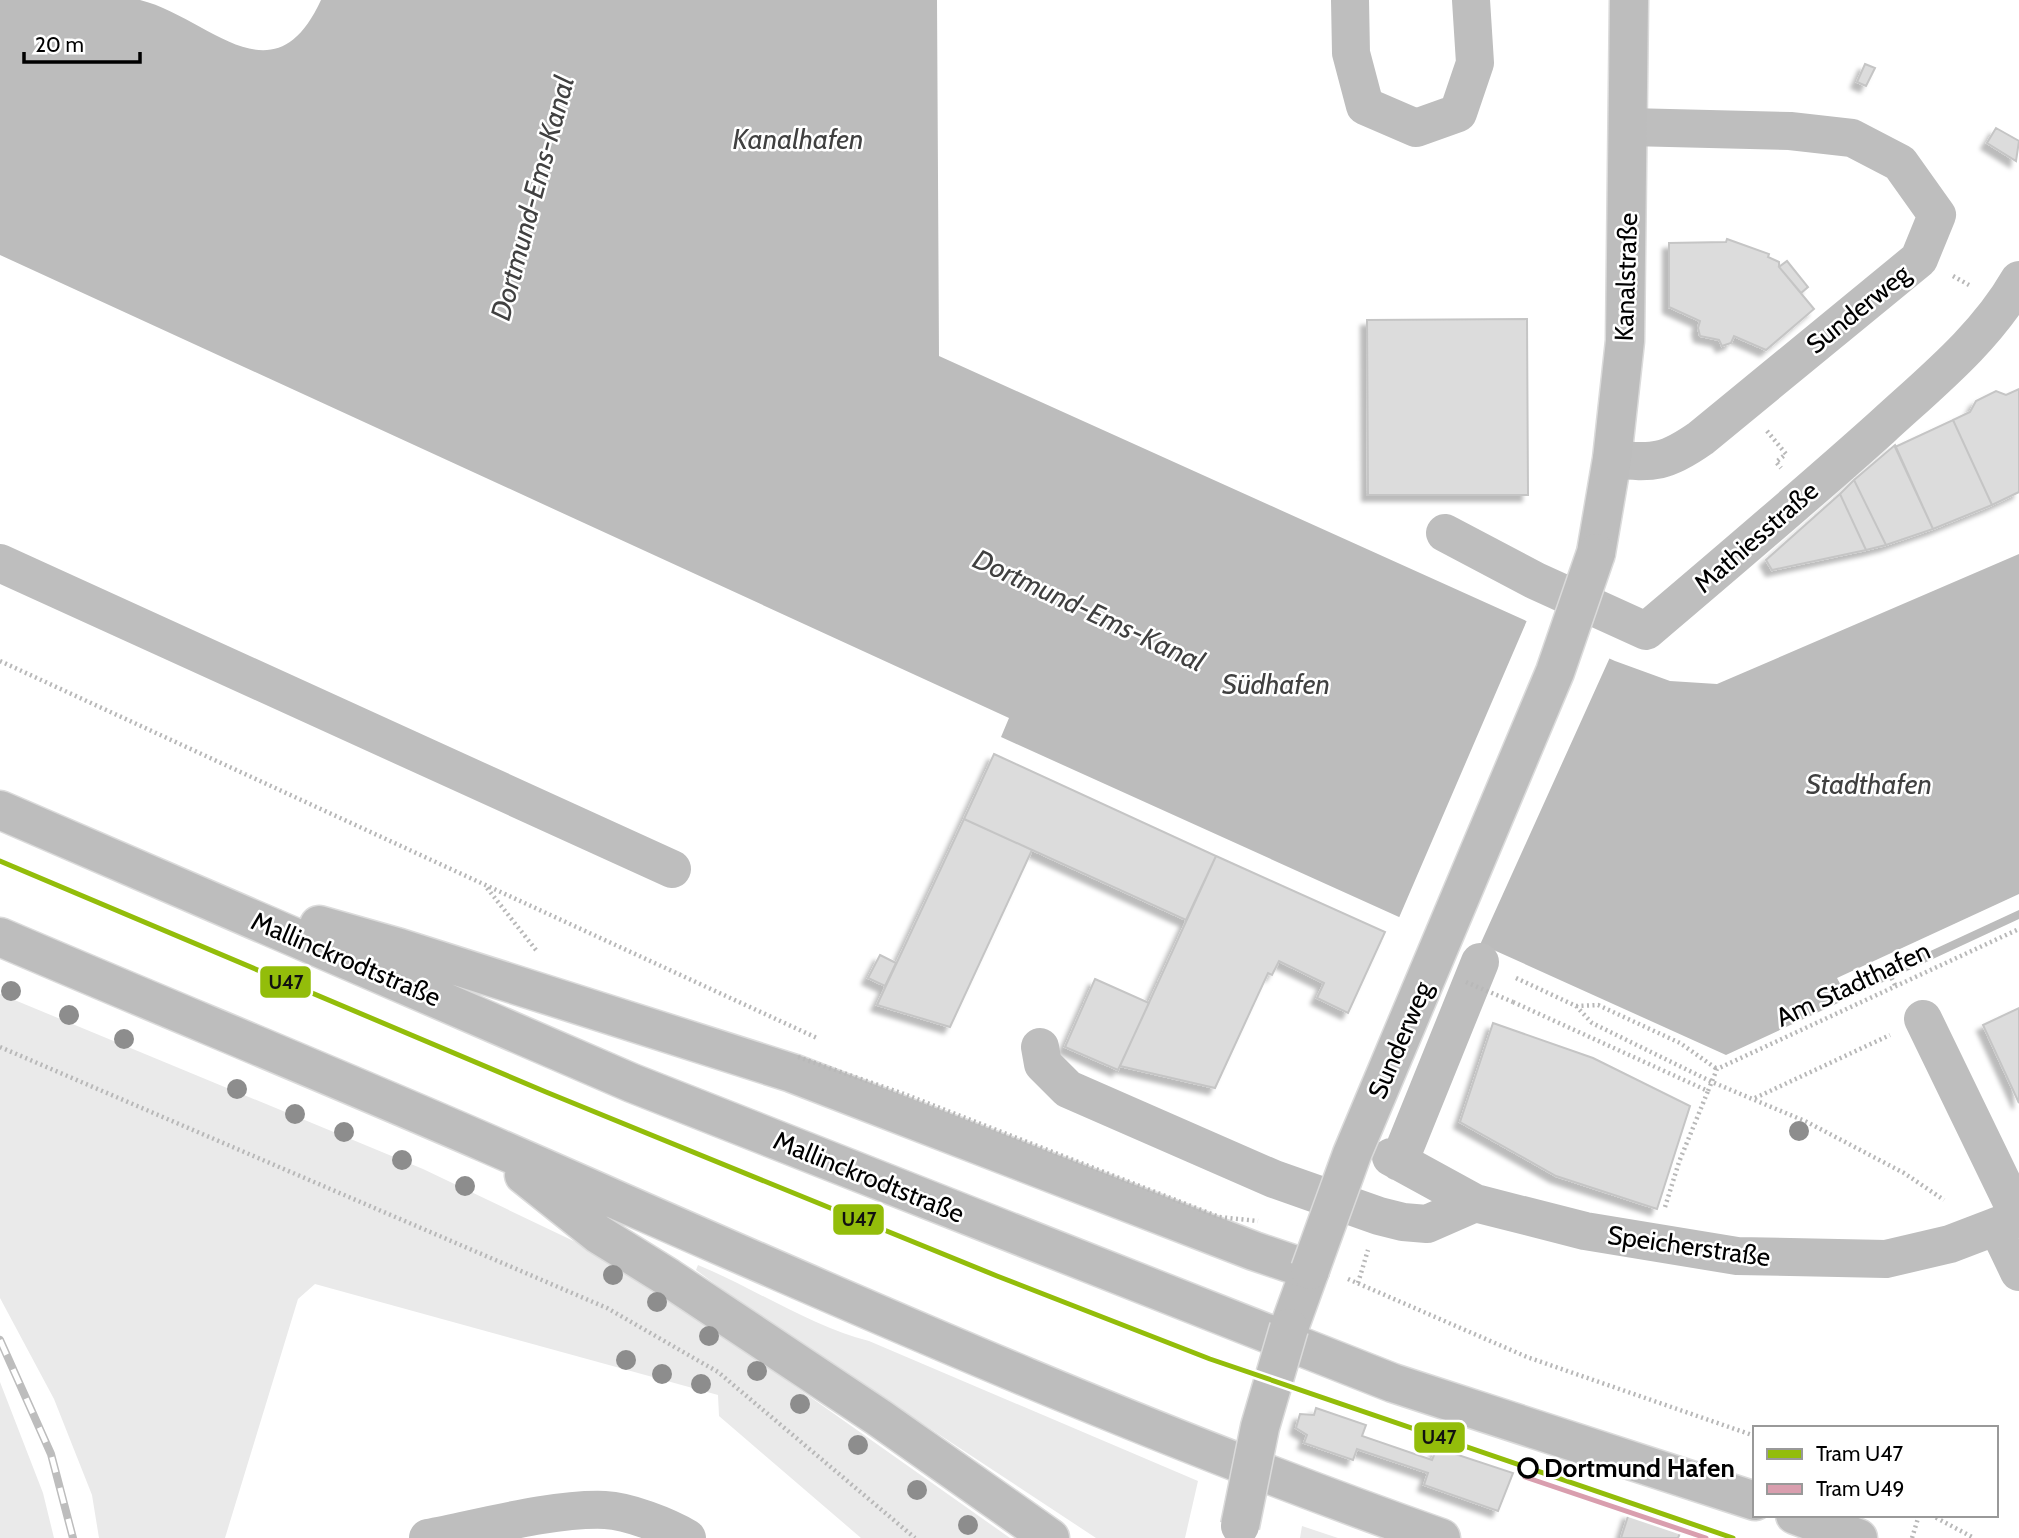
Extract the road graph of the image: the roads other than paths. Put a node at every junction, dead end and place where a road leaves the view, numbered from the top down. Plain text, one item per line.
1 (1350, 0) edge
2 (1471, 0) edge
3 (1629, 0) edge
4 (1629, 127) junction
5 (2019, 280) edge
6 (1612, 459) junction
7 (1445, 533) dead end
8 (1596, 553) joint
9 (0, 563) edge
10 (0, 810) edge
11 (671, 869) dead end
12 (178, 886) junction
13 (0, 937) edge
14 (1472, 972) road end
15 (1923, 1019) road end
16 (1040, 1047) dead end
17 (482, 1141) junction
18 (1475, 1203) junction
19 (2011, 1220) edge
20 (1310, 1270) junction
21 (2019, 1272) edge
22 (1753, 1501) edge
23 (1800, 1517) edge
24 (1239, 1532) edge
25 (428, 1538) edge
26 (687, 1538) edge
27 (1050, 1538) edge
28 (1441, 1538) edge
29 (1858, 1538) edge

1 - 2 street
3 - 4 main road, Kanalstraße
4 - 6 main road, Kanalstraße
4 - 6 street, Sunderweg
5 - 7 street, Mathiesstraße
6 - 8 main road, Kanalstraße
8 - 20 main road, Sunderweg, bridge
9 - 11 street
10 - 12 main road, Mallinckrodtstraße
12 - 20 main road
12 - 22 main road, Mallinckrodtstraße
13 - 17 main road
14 - 18 street, Speicherstraße
15 - 19 street
16 - 18 street
17 - 27 main road
17 - 28 main road
18 - 19 street, Speicherstraße
19 - 21 street
20 - 24 main road, Sunderweg, bridge
23 - 29 main road
25 - 26 street

